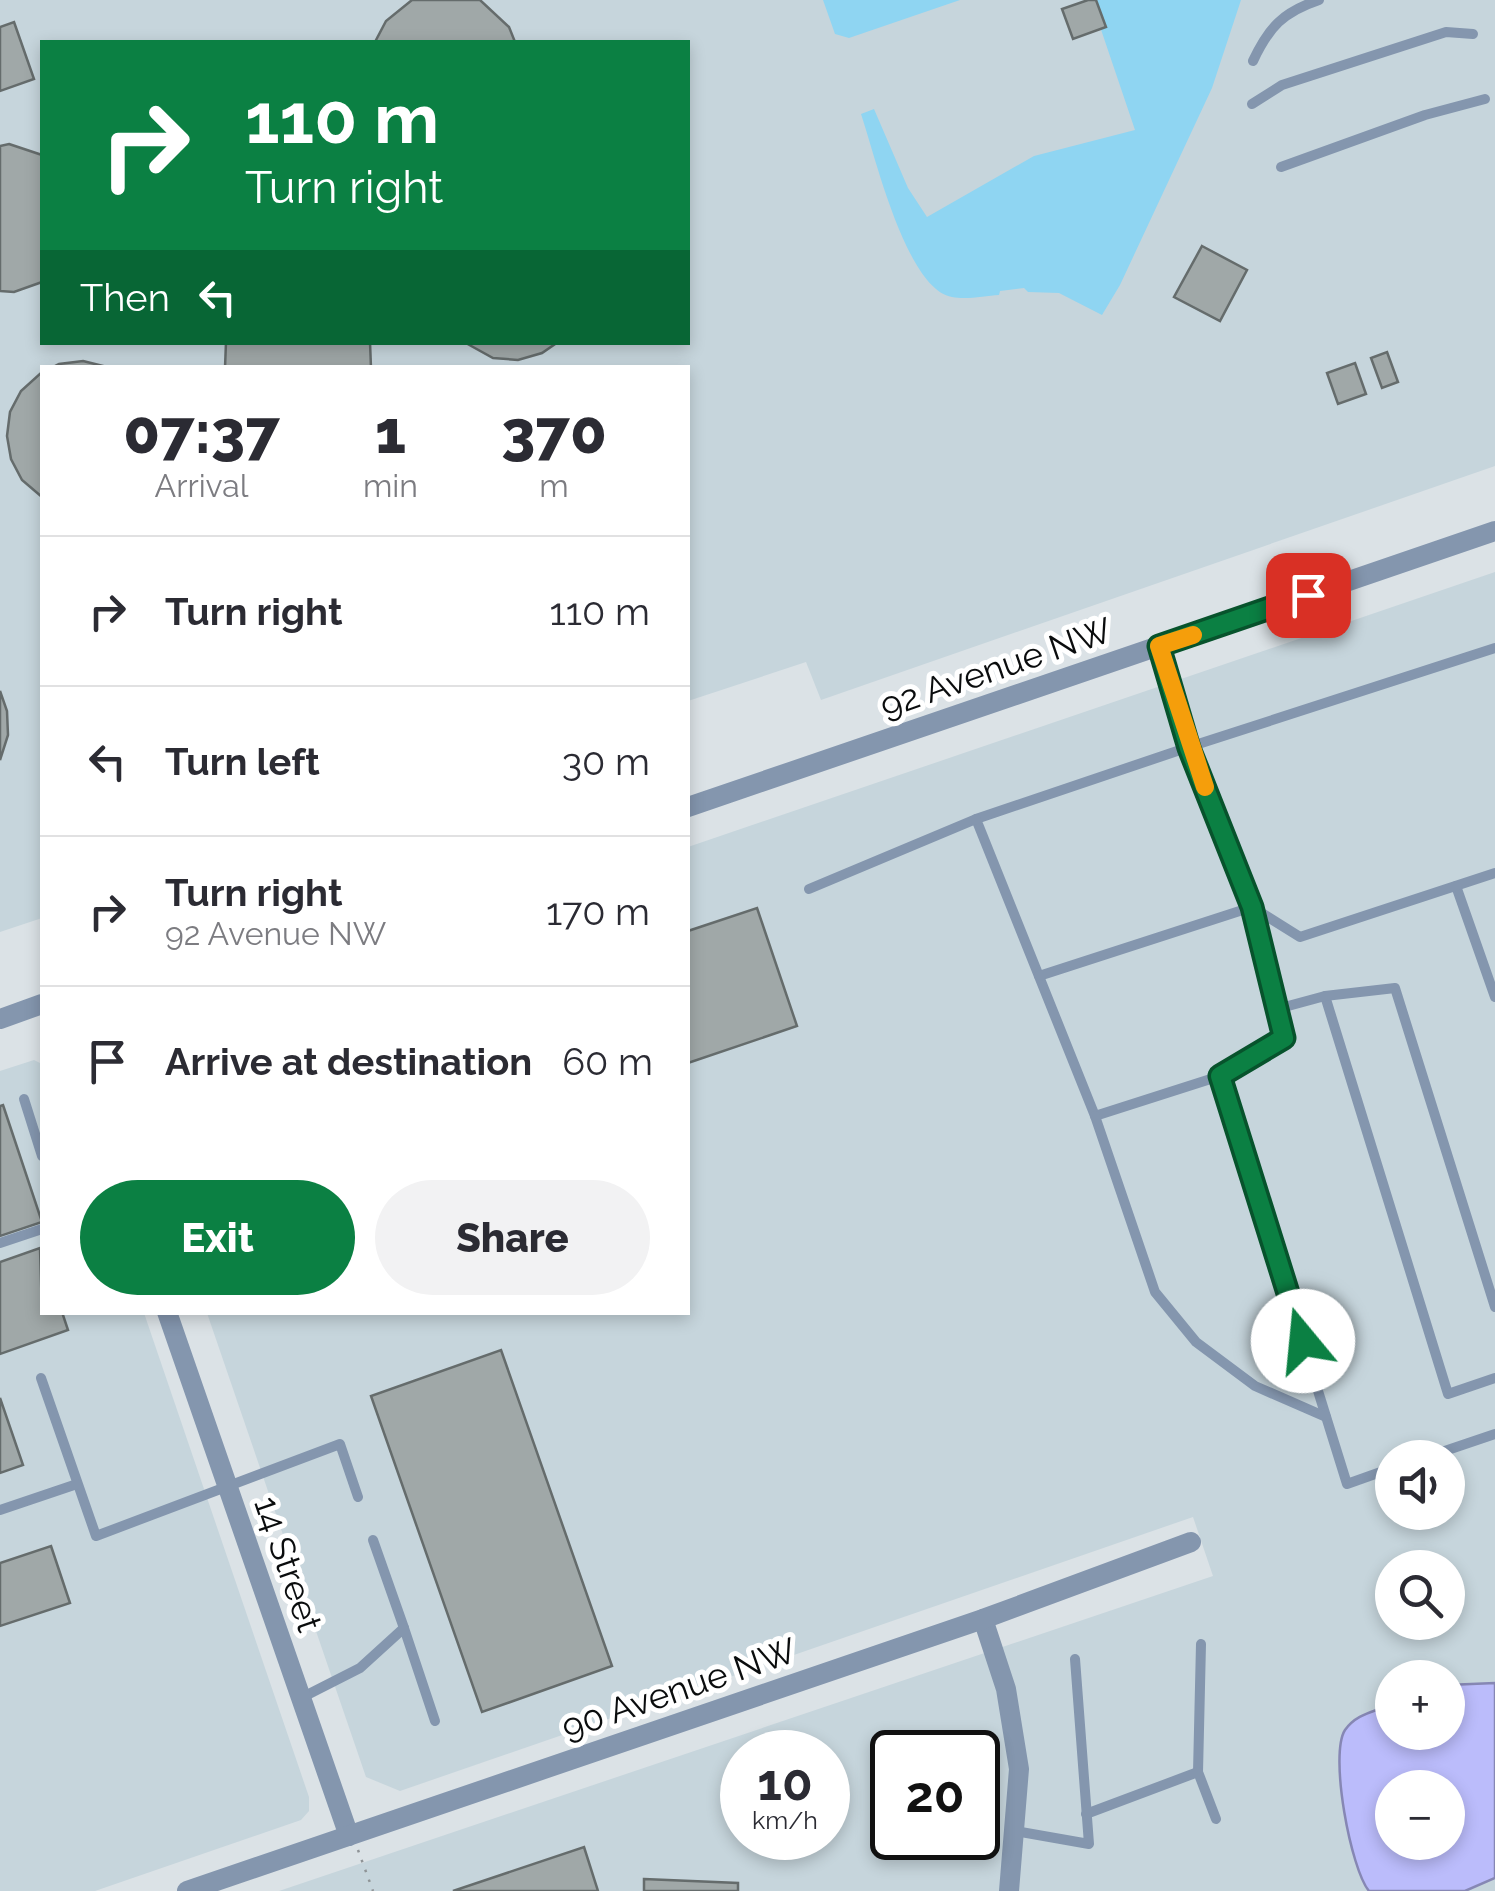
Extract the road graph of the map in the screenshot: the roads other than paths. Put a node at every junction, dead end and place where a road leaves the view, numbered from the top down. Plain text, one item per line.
1 (1319, 0) edge
2 (1473, 34) dead end
3 (1253, 61) dead end
4 (1485, 99) dead end
5 (1252, 104) dead end
6 (1280, 167) dead end
7 (1495, 531) edge
8 (1159, 646) junction
9 (1495, 648) edge
10 (1189, 748) junction
11 (690, 805) edge
12 (976, 819) junction
13 (1495, 873) edge
14 (1456, 886) junction
15 (809, 889) dead end
16 (1252, 907) junction
17 (1039, 976) junction
18 (1325, 996) junction
19 (1495, 998) edge
20 (40, 1005) edge
21 (1277, 1009) junction
22 (0, 1019) edge
23 (1220, 1076) junction
24 (24, 1099) dead end
25 (1095, 1116) junction
26 (40, 1150) edge
27 (40, 1231) edge
28 (0, 1243) edge
29 (1495, 1307) edge
30 (168, 1315) edge
31 (41, 1378) dead end
32 (1495, 1378) edge
33 (1326, 1417) junction
34 (1495, 1434) edge
35 (1465, 1444) edge
36 (1375, 1474) edge
37 (77, 1484) junction
38 (227, 1485) junction
39 (358, 1497) dead end
40 (0, 1510) edge
41 (374, 1540) dead end
42 (1191, 1542) dead end
43 (983, 1620) junction
44 (404, 1628) junction
45 (1201, 1644) dead end
46 (1075, 1659) dead end
47 (300, 1698) junction
48 (435, 1721) dead end
49 (1198, 1772) junction
50 (1086, 1814) junction
51 (1216, 1819) dead end
52 (1014, 1831) junction
53 (351, 1835) junction
54 (186, 1891) edge
55 (1008, 1891) edge

1 - 3 lane
2 - 5 lane
4 - 6 lane
7 - 8 street, 92 Avenue NW
8 - 10 lane
8 - 11 street, 92 Avenue NW
9 - 10 lane
10 - 12 lane
10 - 16 lane
12 - 15 lane
12 - 17 lane
13 - 14 lane
14 - 16 lane
14 - 19 lane
16 - 17 lane
16 - 21 lane
17 - 25 lane
18 - 21 lane
18 - 29 lane
18 - 32 lane
20 - 22 street
21 - 23 lane
23 - 25 lane
23 - 33 lane
24 - 26 lane
25 - 33 lane
27 - 28 lane
30 - 38 street, 14 Street
31 - 37 lane
33 - 36 lane
34 - 35 lane
37 - 38 lane
37 - 40 lane
38 - 39 lane
38 - 47 street, 14 Street
41 - 44 lane
42 - 43 street, 90 Avenue NW
43 - 52 street
43 - 53 street, 90 Avenue NW
44 - 47 lane
44 - 48 lane
45 - 49 lane
46 - 50 lane
47 - 53 street, 14 Street
49 - 50 lane
49 - 51 lane
50 - 52 lane
52 - 55 street
53 - 54 street, 90 Avenue NW

